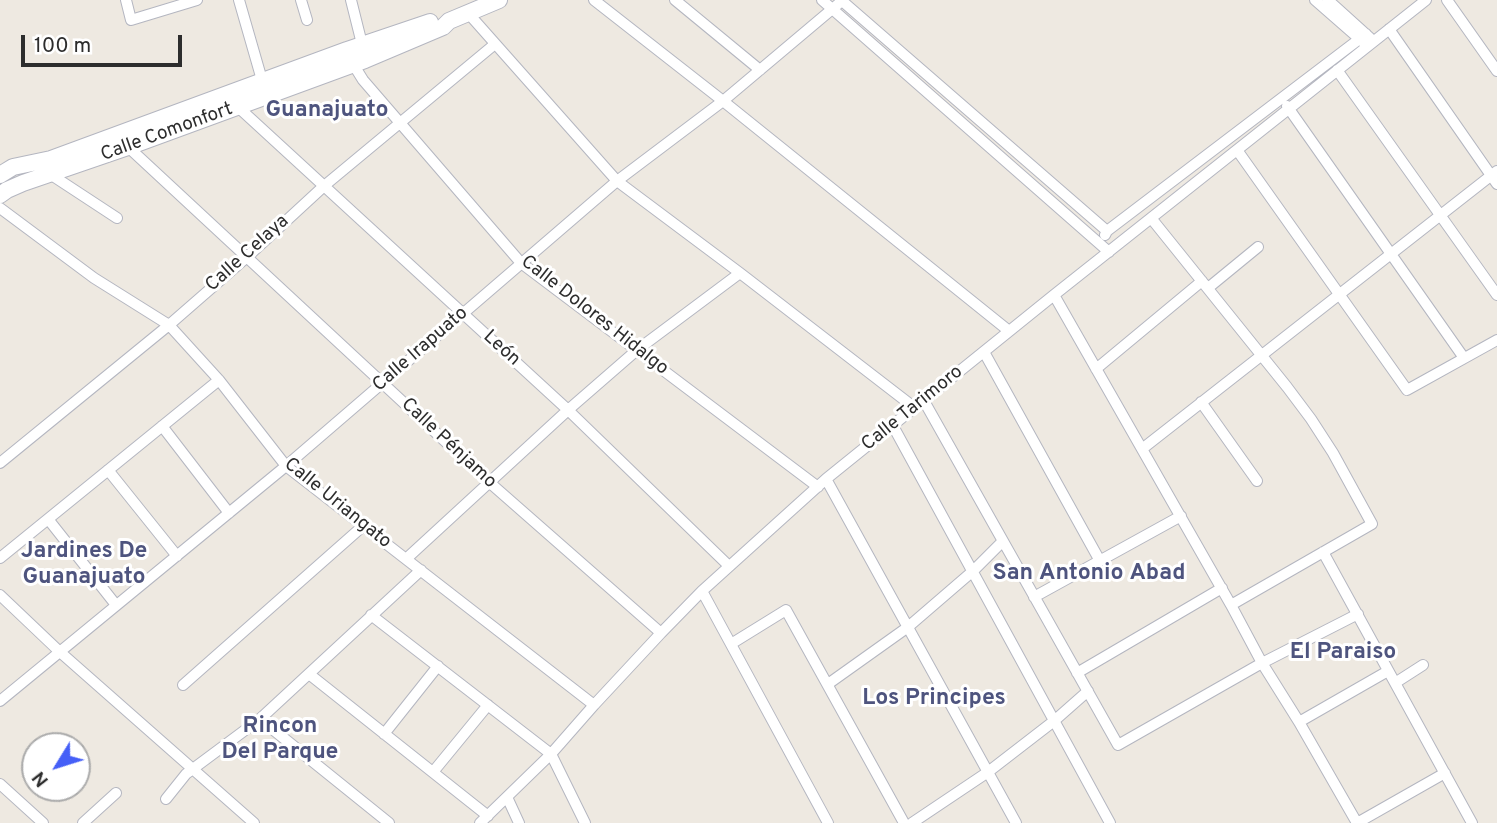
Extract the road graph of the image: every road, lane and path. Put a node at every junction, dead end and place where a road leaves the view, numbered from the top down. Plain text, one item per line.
1 (126, 0) edge
2 (197, 0) edge
3 (239, 0) edge
4 (301, 0) edge
5 (351, 0) edge
6 (594, 0) edge
7 (675, 0) edge
8 (822, 0) edge
9 (1315, 0) edge
10 (1328, 0) edge
11 (1426, 0) edge
12 (1447, 0) edge
13 (495, 1) edge
14 (840, 2) edge
15 (468, 13) junction
16 (307, 20) dead end
17 (1389, 29) junction
18 (1366, 40) junction
19 (495, 44) junction
20 (357, 55) junction
21 (760, 70) junction
22 (1337, 71) junction
23 (1497, 71) edge
24 (264, 89) junction
25 (1281, 98) junction
26 (723, 101) junction
27 (238, 107) junction
28 (1289, 109) junction
29 (401, 122) junction
30 (122, 141) junction
31 (1237, 150) junction
32 (4, 169) edge
33 (50, 174) junction
34 (1495, 177) edge
35 (617, 181) junction
36 (324, 186) junction
37 (0, 195) edge
38 (0, 208) edge
39 (1440, 215) junction
40 (117, 218) dead end
41 (1152, 218) junction
42 (1107, 231) junction
43 (1258, 247) dead end
44 (1109, 251) junction
45 (1391, 254) junction
46 (247, 257) junction
47 (521, 263) junction
48 (740, 272) junction
49 (1205, 285) junction
50 (1054, 295) junction
51 (1339, 295) junction
52 (1497, 295) edge
53 (462, 314) junction
54 (169, 325) junction
55 (1009, 331) junction
56 (1497, 340) edge
57 (637, 350) junction
58 (984, 352) junction
59 (1261, 355) junction
60 (1464, 358) junction
61 (1096, 369) junction
62 (219, 380) junction
63 (382, 383) junction
64 (1201, 402) junction
65 (920, 404) junction
66 (568, 410) junction
67 (162, 426) junction
68 (893, 426) junction
69 (1142, 449) junction
70 (0, 463) edge
71 (286, 466) junction
72 (108, 470) junction
73 (1257, 481) dead end
74 (489, 482) junction
75 (822, 483) junction
76 (229, 513) junction
77 (1181, 516) junction
78 (48, 519) junction
79 (363, 526) junction
80 (1003, 541) junction
81 (1323, 552) junction
82 (177, 556) junction
83 (0, 558) edge
84 (406, 559) junction
85 (1100, 561) junction
86 (729, 566) junction
87 (421, 570) junction
88 (973, 571) junction
89 (1222, 588) junction
90 (702, 592) junction
91 (0, 595) edge
92 (1034, 597) junction
93 (1231, 604) junction
94 (116, 605) junction
95 (1358, 614) junction
96 (372, 615) junction
97 (908, 627) junction
98 (661, 633) junction
99 (731, 644) junction
100 (60, 652) junction
101 (1262, 663) junction
102 (1423, 665) dead end
103 (438, 666) junction
104 (1388, 671) junction
105 (1077, 673) junction
106 (309, 674) junction
107 (1395, 683) junction
108 (828, 684) junction
109 (183, 685) dead end
110 (1088, 691) junction
111 (1, 698) edge
112 (488, 705) junction
113 (594, 705) junction
114 (260, 719) junction
115 (1054, 720) junction
116 (1299, 722) junction
117 (384, 734) junction
118 (551, 754) junction
119 (193, 769) junction
120 (433, 772) junction
121 (988, 772) junction
122 (1445, 773) junction
123 (0, 783) edge
124 (116, 793) dead end
125 (507, 797) junction
126 (166, 799) dead end
127 (484, 819) edge
128 (43, 823) edge
129 (83, 823) edge
130 (254, 823) edge
131 (389, 823) edge
132 (519, 823) edge
133 (585, 823) edge
134 (828, 823) edge
135 (904, 823) edge
136 (912, 823) edge
137 (1016, 823) edge
138 (1110, 823) edge
139 (1357, 823) edge
140 (1472, 823) edge

1 - 2 street
3 - 24 street
4 - 16 street
5 - 20 street, Calle Dolores Hidalgo
6 - 26 street
7 - 21 street
8 - 14 street
9 - 18 street
10 - 18 street
11 - 17 street
12 - 23 street
13 - 15 street, Calle Comonfort
14 - 21 street, Calle Irapuato
14 - 42 street
14 - 44 street
15 - 19 street
15 - 20 street, Calle Comonfort
17 - 18 street
17 - 34 street
18 - 22 street, Calle Tarimoro
18 - 25 street
19 - 29 street, Calle Celaya
19 - 35 street
20 - 24 street, Calle Comonfort
20 - 29 street, Calle Dolores Hidalgo
21 - 26 street, Calle Irapuato
22 - 28 street, Calle Tarimoro
22 - 39 street
24 - 27 street, Calle Comonfort
24 - 30 street, Calle Comonfort
25 - 28 street
25 - 42 street
26 - 35 street, Calle Irapuato
26 - 55 street
27 - 30 street, Calle Comonfort
27 - 36 street, León
28 - 31 street, Calle Tarimoro
28 - 45 street
29 - 36 street, Calle Celaya
29 - 47 street, Calle Dolores Hidalgo
30 - 32 street, Calle Comonfort
30 - 33 street, Calle Comonfort
30 - 46 street, Calle Pénjamo
31 - 41 street, Calle Tarimoro
31 - 51 street
33 - 37 street, Calle Comonfort
33 - 40 street
34 - 39 street
35 - 47 street, Calle Irapuato
35 - 48 street
36 - 46 street, Calle Celaya
36 - 53 street, León
38 - 54 street, Calle Uriangato
39 - 45 street
39 - 52 street
41 - 44 street, Calle Tarimoro
41 - 49 street
42 - 44 street
43 - 49 street
44 - 50 street, Calle Tarimoro
45 - 51 street
45 - 60 street
46 - 54 street, Calle Celaya
46 - 63 street, Calle Pénjamo
47 - 53 street, Calle Irapuato
47 - 57 street, Calle Dolores Hidalgo
48 - 57 street
48 - 65 street
49 - 59 street
49 - 61 street
50 - 55 street, Calle Tarimoro
50 - 61 street
51 - 59 street
51 - 60 street
53 - 63 street, Calle Irapuato
53 - 66 street, León
54 - 62 street, Calle Uriangato
54 - 70 street, Calle Celaya
55 - 58 street, Calle Tarimoro
56 - 60 street
57 - 66 street
57 - 75 street, Calle Dolores Hidalgo
58 - 65 street, Calle Tarimoro
58 - 85 street
59 - 64 street
59 - 81 street
61 - 69 street
62 - 67 street
62 - 71 street, Calle Uriangato
63 - 71 street, Calle Irapuato
63 - 74 street, Calle Pénjamo
64 - 69 street
64 - 73 street
65 - 68 street, Calle Tarimoro
65 - 80 street
66 - 74 street
66 - 86 street, León
67 - 72 street
67 - 76 street
68 - 75 street, Calle Tarimoro
68 - 88 street
69 - 77 street
71 - 76 street, Calle Irapuato
71 - 79 street, Calle Uriangato
72 - 78 street
72 - 82 street
74 - 84 street
74 - 98 street, Calle Pénjamo
75 - 86 street, Calle Tarimoro
75 - 97 street, Calle Dolores Hidalgo
76 - 82 street, Calle Irapuato
77 - 85 street
77 - 89 street
78 - 83 street
78 - 94 street
79 - 84 street, Calle Uriangato
79 - 109 street
80 - 88 street
80 - 92 street
81 - 93 street
81 - 95 street
82 - 94 street, Calle Irapuato
84 - 87 street, Calle Uriangato
85 - 92 street
86 - 90 street, Calle Tarimoro
87 - 96 street
87 - 113 street, Calle Uriangato
88 - 97 street
88 - 115 street
89 - 93 street
89 - 105 street
90 - 98 street, Calle Tarimoro
90 - 99 street
91 - 100 street
92 - 105 street
93 - 101 street
94 - 100 street, Calle Irapuato
95 - 101 street
95 - 104 street
96 - 103 street
96 - 106 street
97 - 108 street
97 - 121 street, Calle Dolores Hidalgo
98 - 113 street, Calle Tarimoro
99 - 108 street
99 - 134 street
100 - 111 street, Calle Irapuato
100 - 119 street
101 - 110 street
101 - 116 street
102 - 107 street
103 - 112 street
103 - 117 street
104 - 107 street
104 - 116 street
105 - 110 street
106 - 114 street
106 - 117 street
107 - 122 street
108 - 135 street
110 - 115 street
112 - 118 street
112 - 120 street
113 - 118 street, Calle Tarimoro
114 - 119 street
114 - 131 street
115 - 121 street
115 - 138 street
116 - 139 street
117 - 120 street
118 - 125 street, Calle Tarimoro
118 - 133 street
119 - 126 street
119 - 130 street
120 - 127 street
121 - 136 street
121 - 137 street, Calle Dolores Hidalgo
122 - 139 street
122 - 140 street
123 - 128 street
124 - 129 street
125 - 127 street, Calle Tarimoro
125 - 132 street

